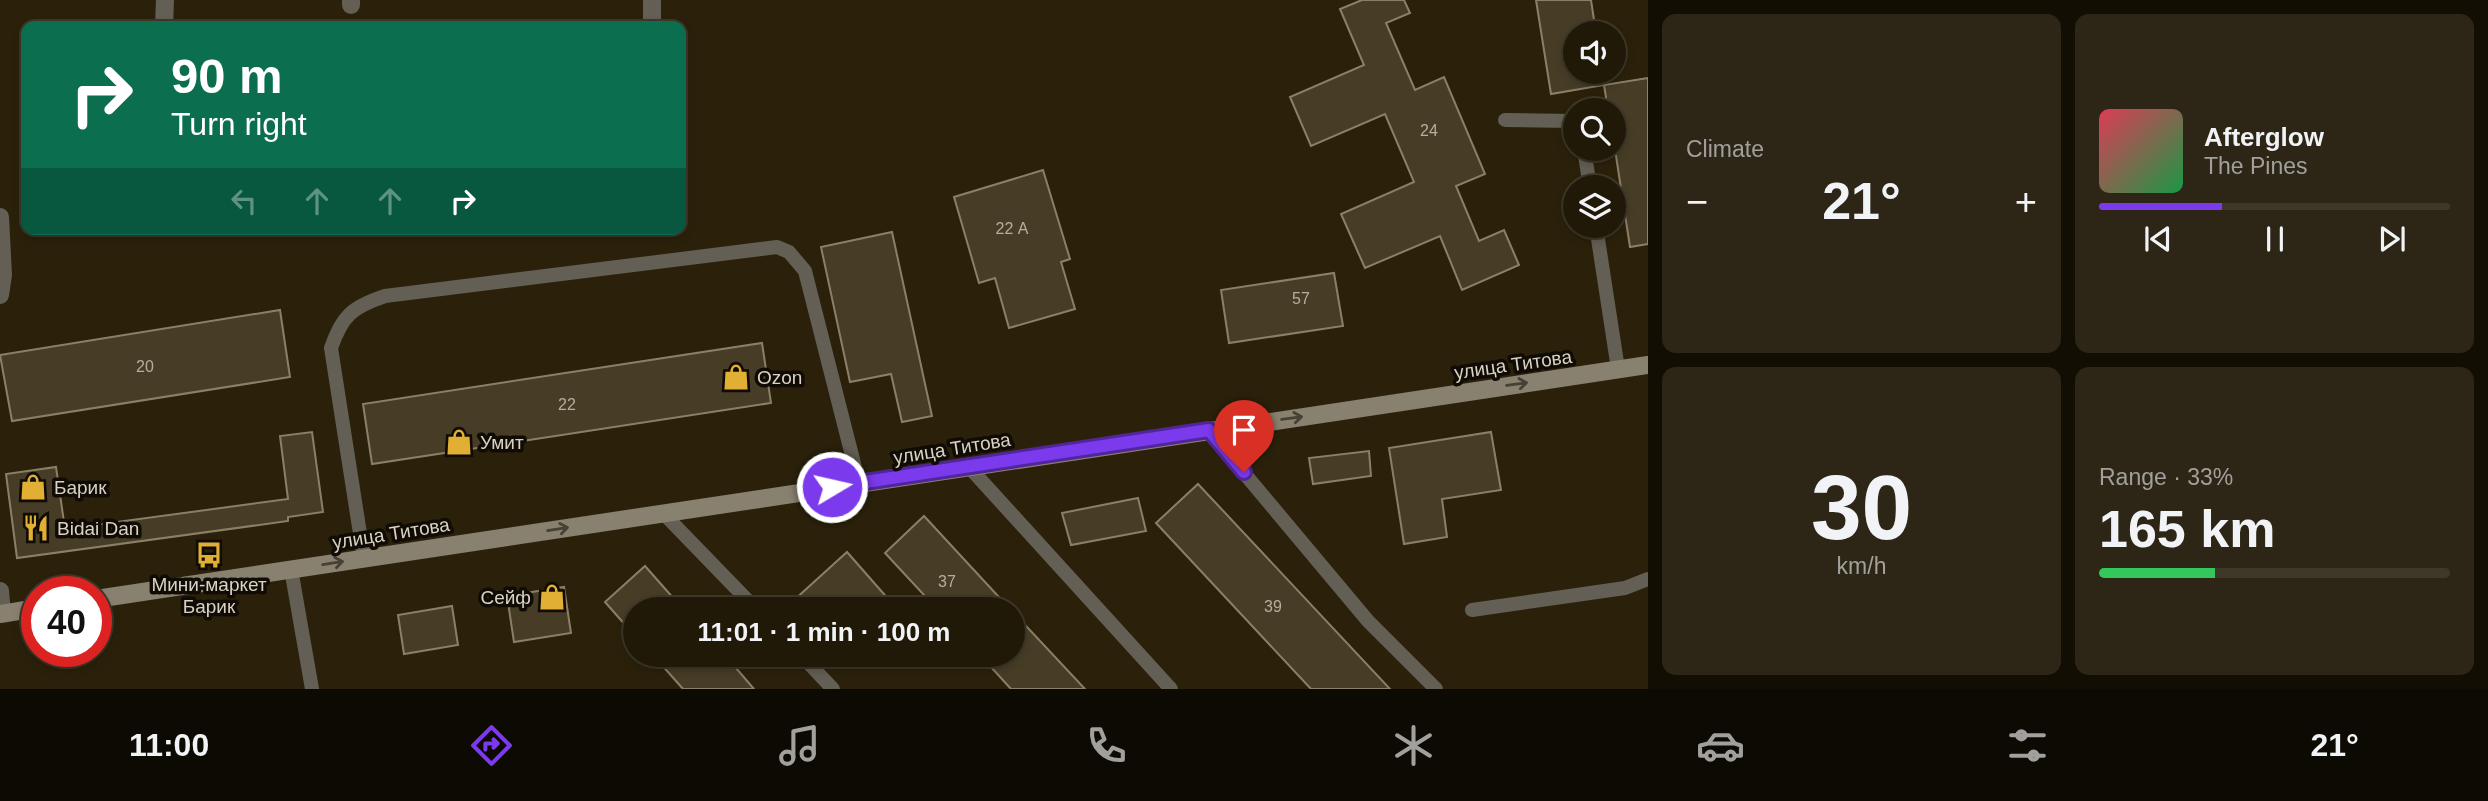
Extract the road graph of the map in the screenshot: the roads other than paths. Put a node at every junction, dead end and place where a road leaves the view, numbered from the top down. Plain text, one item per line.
1 (165, 0) edge
2 (652, 0) edge
3 (164, 21) edge
4 (652, 21) edge
5 (1505, 120) dead end
6 (1563, 121) edge
7 (0, 217) edge
8 (1598, 238) edge
9 (0, 295) edge
10 (1648, 365) edge
11 (1618, 369) junction
12 (1209, 430) junction
13 (969, 467) junction
14 (859, 483) junction
15 (663, 513) junction
16 (363, 559) junction
17 (291, 569) junction
18 (1648, 579) edge
19 (0, 591) edge
20 (112, 597) edge
21 (744, 597) edge
22 (21, 610) edge
23 (1472, 610) dead end
24 (1, 613) edge
25 (812, 667) edge
26 (312, 689) edge
27 (833, 689) edge
28 (1171, 689) edge
29 (1436, 689) edge

1 - 3 street
2 - 4 street
5 - 6 lane
7 - 9 street
8 - 11 lane
10 - 11 street, улица Титова
12 -> 11 street, улица Титова
12 - 13 street, улица Титова
12 - 29 lane
13 - 14 street, улица Титова
13 - 28 lane
14 - 15 street, улица Титова
14 - 16 lane
16 -> 15 street, улица Титова
15 - 21 lane
17 -> 16 street, улица Титова
17 - 20 street, улица Титова
17 - 26 lane
18 - 23 lane
19 - 24 street
22 - 24 street
25 - 27 lane

